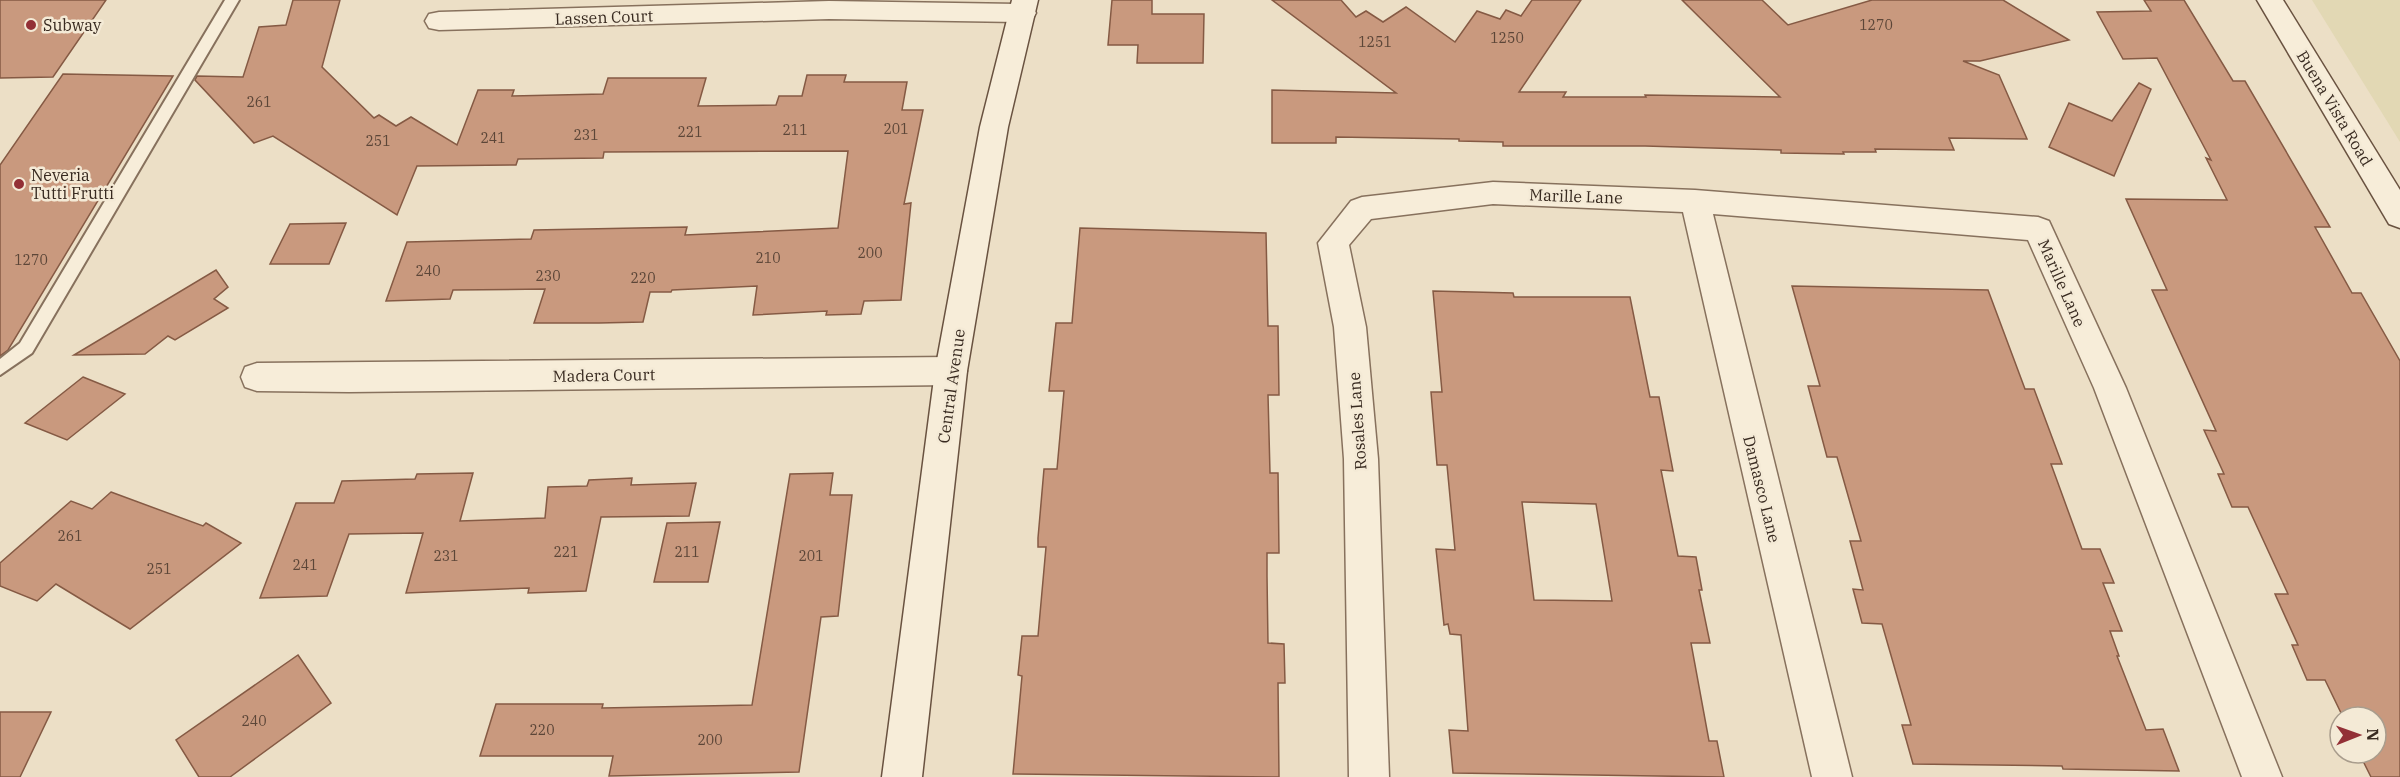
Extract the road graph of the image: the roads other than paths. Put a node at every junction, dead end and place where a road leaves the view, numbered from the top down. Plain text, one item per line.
1 (232, 0) edge
2 (2270, 0) edge
3 (1023, 7) edge
4 (439, 21) dead end
5 (1493, 193) joint
6 (1695, 201) junction
7 (2400, 216) edge
8 (0, 368) edge
9 (951, 371) junction
10 (257, 377) dead end
11 (902, 777) edge
12 (1369, 777) edge
13 (1832, 777) edge
14 (2262, 777) edge

1 - 8 lane
2 - 7 street, Buena Vista Road
3 - 4 street, Lassen Court
3 - 9 street, Central Avenue
5 - 6 street, Marille Lane
5 - 12 street, Rosales Lane
6 - 13 street, Damasco Lane
6 - 14 street, Marille Lane
9 - 10 street, Madera Court
9 - 11 street, Central Avenue

